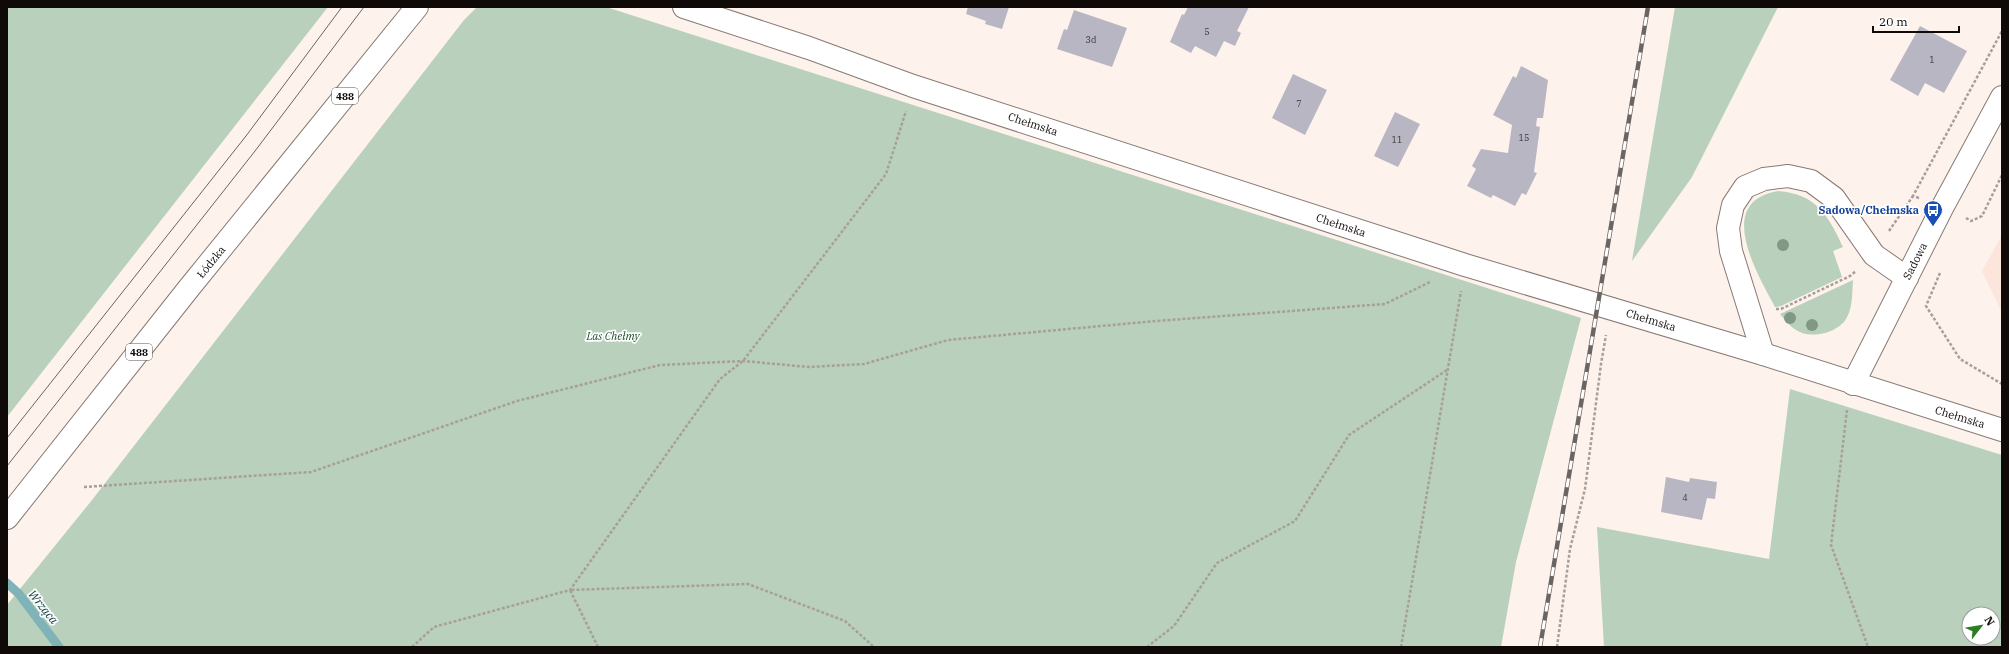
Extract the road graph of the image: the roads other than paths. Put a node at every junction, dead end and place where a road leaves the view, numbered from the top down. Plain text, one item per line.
1 (417, 7) edge
2 (684, 7) edge
3 (726, 13) edge
4 (2002, 97) edge
5 (1907, 278) junction
6 (1763, 354) junction
7 (1853, 384) junction
8 (2002, 430) edge
9 (7, 518) edge

1 - 9 street, Łódzka / 488
2 - 3 street, Chełmska
3 - 6 street, Chełmska
4 - 5 street, Sadowa
5 - 6 street
5 - 7 street, Sadowa
6 - 7 street, Chełmska
7 - 8 street, Chełmska

